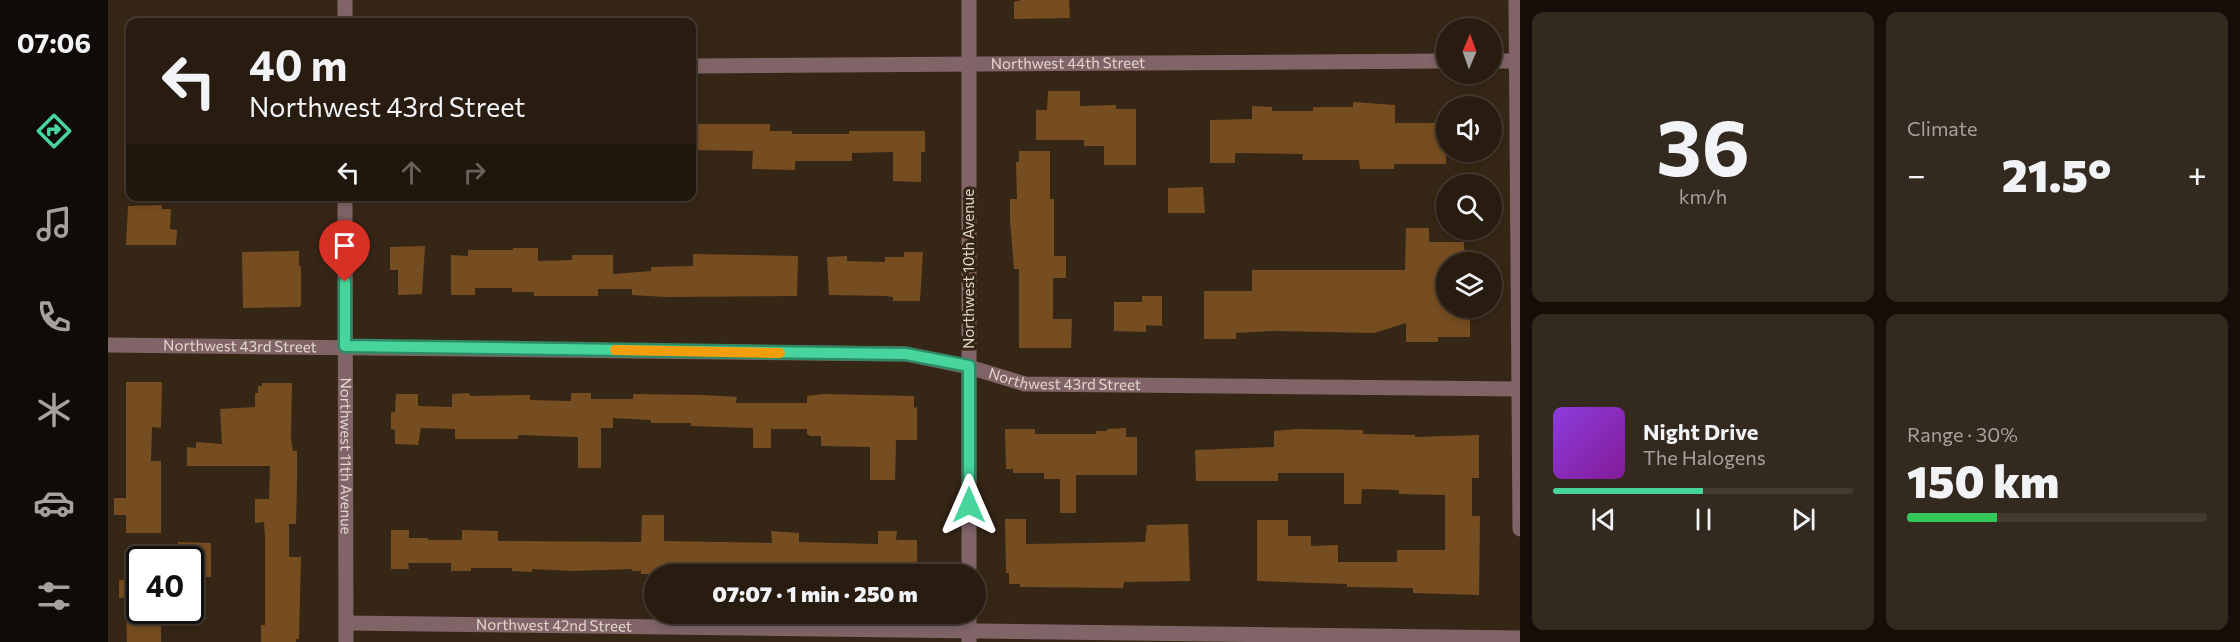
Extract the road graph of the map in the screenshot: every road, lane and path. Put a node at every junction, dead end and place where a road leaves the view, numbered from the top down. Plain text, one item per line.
1 (345, 0) edge
2 (969, 0) edge
3 (1516, 0) edge
4 (345, 18) edge
5 (1436, 61) edge
6 (1517, 61) edge
7 (969, 64) junction
8 (696, 66) edge
9 (345, 201) edge
10 (108, 345) edge
11 (345, 346) junction
12 (969, 366) junction
13 (1519, 389) edge
14 (1520, 529) edge
15 (969, 564) edge
16 (346, 623) junction
17 (969, 637) edge
18 (1520, 638) edge
19 (346, 642) edge

1 - 4 street
2 - 7 street, Northwest 10th Avenue
3 - 6 street
5 - 7 street, Northwest 44th Street
6 - 13 street
7 - 8 street, Northwest 44th Street
7 - 12 street, Northwest 10th Avenue
9 - 11 street, Northwest 11th Avenue
10 - 11 street, Northwest 43rd Street
11 - 12 street, Northwest 43rd Street
11 - 16 street, Northwest 11th Avenue
12 - 13 street, Northwest 43rd Street
12 - 15 street, Northwest 10th Avenue
13 - 14 street
16 - 17 street, Northwest 42nd Street
16 - 19 street, Northwest 11th Avenue
17 - 18 street, Northwest 42nd Street

